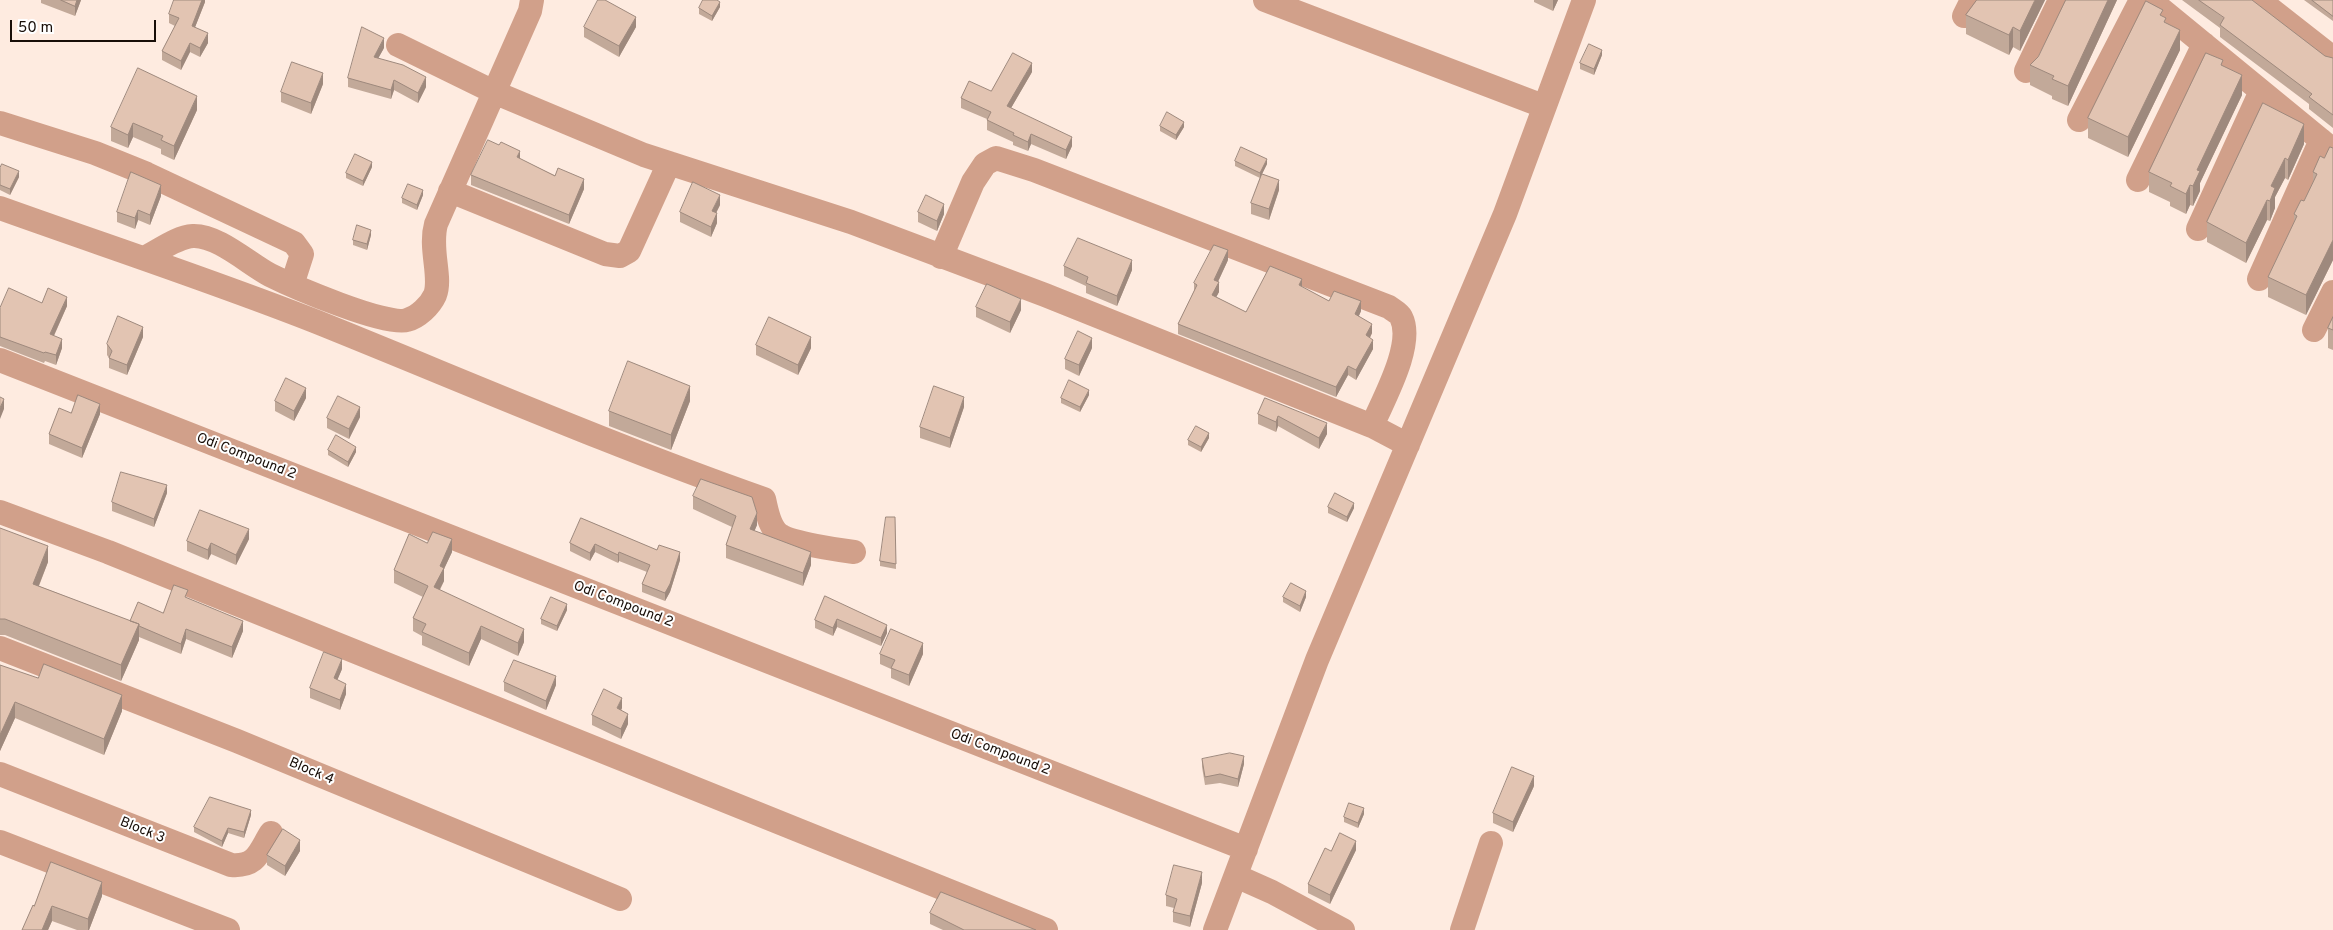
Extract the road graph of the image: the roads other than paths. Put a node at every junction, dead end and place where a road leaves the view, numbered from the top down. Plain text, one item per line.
1 (532, 0) edge
2 (1265, 0) edge
3 (1584, 0) edge
4 (2060, 0) edge
5 (2141, 0) edge
6 (2150, 0) edge
7 (2259, 0) edge
8 (2204, 44) junction
9 (398, 45) dead end
10 (2333, 58) edge
11 (2026, 71) dead end
12 (2261, 91) junction
13 (496, 92) junction
14 (1543, 106) junction
15 (2079, 120) dead end
16 (0, 123) edge
17 (2327, 145) edge
18 (669, 163) junction
19 (2138, 180) dead end
20 (450, 191) junction
21 (0, 208) edge
22 (2198, 229) dead end
23 (941, 257) junction
24 (144, 258) junction
25 (270, 275) junction
26 (2259, 279) dead end
27 (292, 285) junction
28 (231, 290) junction
29 (2333, 292) edge
30 (2314, 330) dead end
31 (0, 360) edge
32 (1372, 426) junction
33 (1408, 445) junction
34 (0, 512) edge
35 (854, 552) dead end
36 (0, 648) edge
37 (0, 774) edge
38 (271, 833) dead end
39 (0, 842) edge
40 (1491, 843) dead end
41 (1246, 849) junction
42 (1236, 876) junction
43 (620, 899) dead end
44 (228, 930) edge
45 (1046, 930) edge
46 (1215, 930) edge
47 (1343, 930) edge
48 (1462, 930) edge

1 - 13 street
2 - 14 street
3 - 14 street
4 - 11 street
5 - 15 street
6 - 8 street
7 - 10 street
8 - 12 street
8 - 19 street
9 - 13 street
12 - 17 street
12 - 22 street
13 - 18 street
13 - 20 street
14 - 33 street
16 - 27 street
17 - 26 street
18 - 20 street
18 - 23 street
20 - 27 street
21 - 24 street
23 - 32 street
23 - 32 street
24 - 25 street
24 - 28 street
25 - 27 street
25 - 28 street
28 - 35 street
29 - 30 street
31 - 41 street, Odi Compound 2
32 - 33 street
33 - 41 street
34 - 45 street
36 - 43 street, Block 4
37 - 38 street, Block 3
39 - 44 street
40 - 48 street
41 - 42 street
42 - 46 street
42 - 47 street

